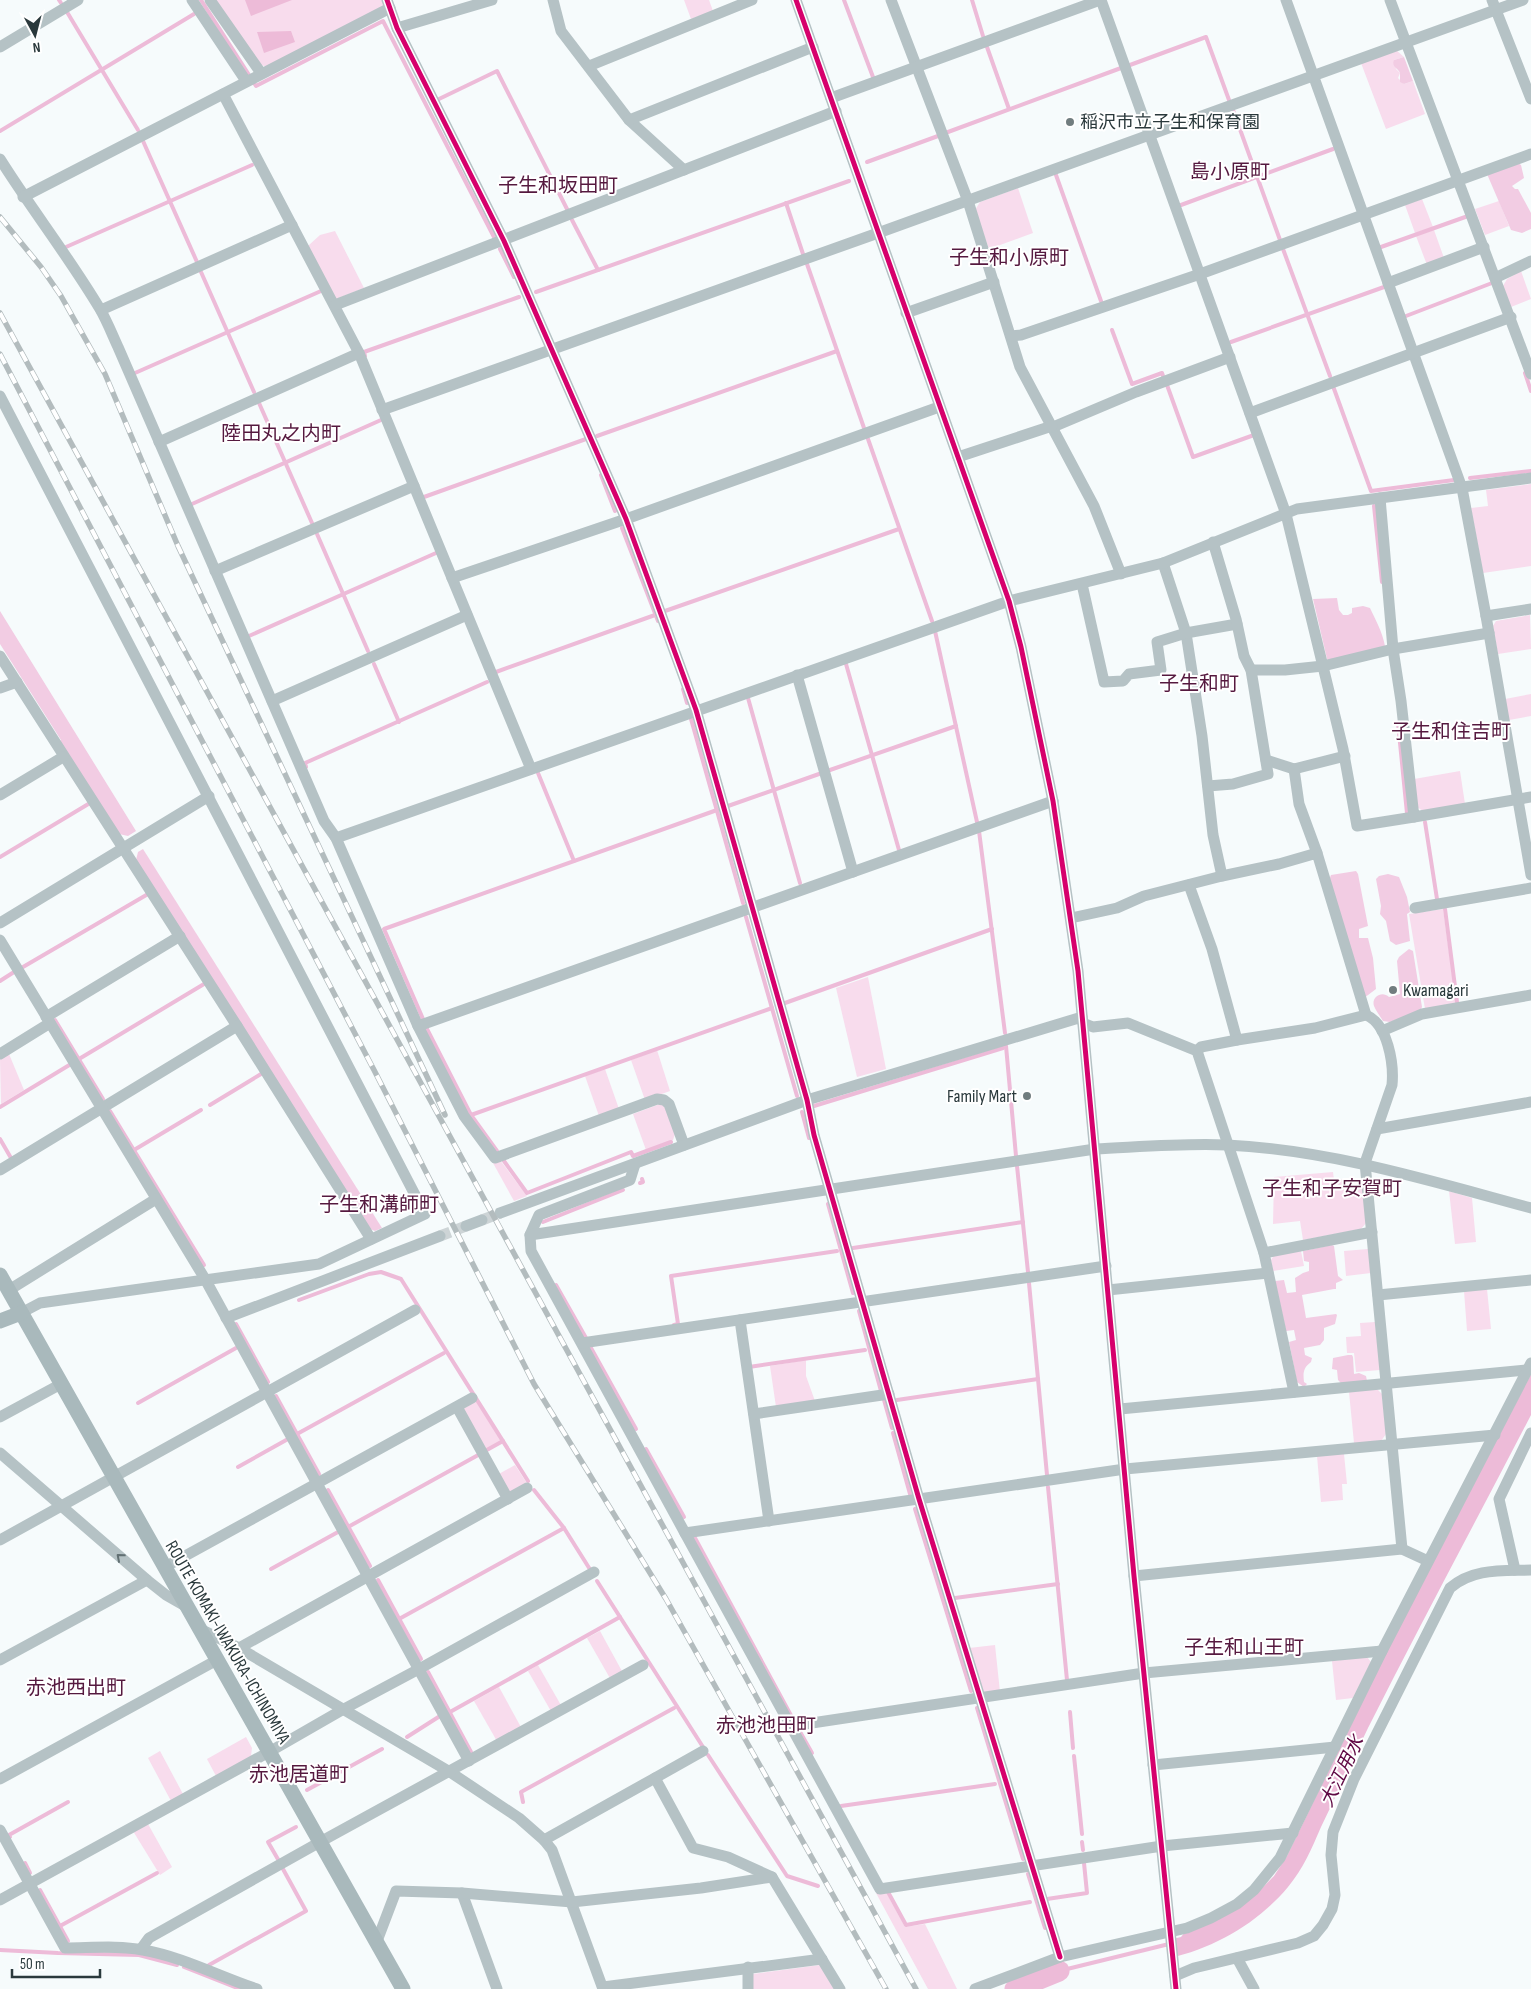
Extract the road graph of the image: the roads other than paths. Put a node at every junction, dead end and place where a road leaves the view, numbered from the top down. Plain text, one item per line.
1 (78, 0) edge
2 (192, 0) edge
3 (210, 0) edge
4 (492, 0) edge
5 (553, 0) edge
6 (752, 0) edge
7 (796, 0) edge
8 (891, 0) edge
9 (1100, 0) edge
10 (1286, 0) edge
11 (1390, 0) edge
12 (1524, 0) edge
13 (388, 4) edge
14 (1494, 5) edge
15 (397, 28) junction
16 (1405, 43) junction
17 (0, 47) edge
18 (813, 48) junction
19 (589, 66) junction
20 (917, 67) junction
21 (1314, 75) junction
22 (253, 78) junction
23 (223, 94) junction
24 (831, 98) junction
25 (1531, 99) edge
26 (836, 111) junction
27 (629, 120) junction
28 (1150, 135) junction
29 (1531, 154) edge
30 (0, 159) edge
31 (684, 170) junction
32 (0, 175) edge
33 (1458, 181) junction
34 (23, 196) junction
35 (968, 201) junction
36 (1364, 215) junction
37 (292, 225) junction
38 (878, 234) junction
39 (504, 240) junction
40 (1484, 247) junction
41 (1531, 261) edge
42 (1200, 274) junction
43 (1495, 278) junction
44 (994, 282) junction
45 (1388, 283) junction
46 (335, 305) junction
47 (101, 310) junction
48 (906, 313) junction
49 (1510, 317) junction
50 (1011, 336) junction
51 (553, 349) junction
52 (1413, 352) junction
53 (359, 353) junction
54 (1230, 357) junction
55 (1529, 360) edge
56 (1531, 374) edge
57 (0, 396) edge
58 (939, 407) junction
59 (382, 410) junction
60 (1250, 413) junction
61 (1053, 427) junction
62 (159, 442) junction
63 (958, 457) junction
64 (1531, 478) edge
65 (414, 486) junction
66 (1462, 488) junction
67 (1380, 498) junction
68 (1286, 514) junction
69 (626, 519) junction
70 (1213, 542) junction
71 (1163, 563) junction
72 (215, 571) junction
73 (1121, 574) junction
74 (452, 578) junction
75 (1082, 584) junction
76 (1009, 601) junction
77 (1531, 609) edge
78 (467, 615) junction
79 (1486, 616) junction
80 (1237, 624) junction
81 (1186, 633) junction
82 (1489, 633) junction
83 (1393, 649) junction
84 (0, 656) edge
85 (1323, 666) junction
86 (1252, 670) junction
87 (797, 675) junction
88 (17, 682) junction
89 (0, 688) edge
90 (272, 701) junction
91 (696, 710) junction
92 (1345, 756) junction
93 (63, 757) junction
94 (1266, 760) junction
95 (1294, 768) junction
96 (531, 769) junction
97 (1208, 786) junction
98 (0, 795) edge
99 (210, 796) junction
100 (1531, 797) edge
101 (1517, 799) junction
102 (1053, 801) junction
103 (1414, 817) junction
104 (336, 838) junction
105 (124, 848) junction
106 (1317, 853) junction
107 (853, 872) junction
108 (1222, 876) junction
109 (1531, 876) edge
110 (1188, 884) junction
111 (1531, 888) edge
112 (752, 908) junction
113 (1415, 908) dead end
114 (1071, 918) junction
115 (0, 923) edge
116 (180, 936) junction
117 (0, 940) edge
118 (1531, 995) edge
119 (1366, 1015) junction
120 (48, 1020) junction
121 (1083, 1020) junction
122 (237, 1026) junction
123 (418, 1026) junction
124 (1382, 1031) junction
125 (1237, 1040) junction
126 (1197, 1051) junction
127 (0, 1054) edge
128 (806, 1100) junction
129 (1531, 1102) edge
130 (102, 1108) junction
131 (1377, 1129) junction
132 (684, 1145) junction
133 (1228, 1145) junction
134 (1095, 1149) junction
135 (1365, 1163) junction
136 (635, 1164) junction
137 (0, 1170) edge
138 (830, 1189) junction
139 (156, 1199) junction
140 (1531, 1208) edge
141 (500, 1213) tunnel mouth
142 (482, 1220) tunnel mouth
143 (466, 1226) tunnel mouth
144 (1372, 1232) junction
145 (530, 1235) junction
146 (440, 1236) tunnel mouth
147 (371, 1239) junction
148 (1264, 1253) junction
149 (1106, 1266) junction
150 (1268, 1273) junction
151 (0, 1275) edge
152 (205, 1280) junction
153 (1531, 1280) edge
154 (8, 1290) junction
155 (1108, 1290) junction
156 (1378, 1295) junction
157 (862, 1302) junction
158 (0, 1309) edge
159 (414, 1310) dead end
160 (21, 1313) junction
161 (226, 1318) junction
162 (740, 1320) junction
163 (0, 1321) edge
164 (582, 1343) junction
165 (1529, 1367) edge
166 (61, 1384) junction
167 (1386, 1384) junction
168 (267, 1392) junction
169 (1294, 1392) junction
170 (889, 1394) junction
171 (472, 1398) dead end
172 (457, 1407) junction
173 (1120, 1409) junction
174 (754, 1414) junction
175 (0, 1417) edge
176 (1531, 1433) edge
177 (1495, 1435) junction
178 (1392, 1444) junction
179 (0, 1453) edge
180 (1519, 1457) junction
181 (1531, 1459) edge
182 (1125, 1469) junction
183 (113, 1477) junction
184 (317, 1484) junction
185 (527, 1488) dead end
186 (508, 1499) junction
187 (919, 1499) junction
188 (61, 1506) junction
189 (770, 1521) junction
190 (685, 1533) junction
191 (0, 1540) edge
192 (1402, 1549) junction
193 (1428, 1561) junction
194 (165, 1567) junction
195 (1515, 1570) junction
196 (1531, 1570) edge
197 (594, 1572) dead end
198 (1134, 1576) junction
199 (368, 1577) junction
200 (147, 1580) junction
201 (187, 1606) junction
202 (200, 1629) junction
203 (239, 1648) junction
204 (1382, 1651) junction
205 (0, 1660) edge
206 (217, 1660) junction
207 (643, 1665) dead end
208 (419, 1669) junction
209 (1144, 1673) junction
210 (980, 1698) junction
211 (342, 1710) junction
212 (792, 1726) junction
213 (1335, 1747) junction
214 (270, 1752) junction
215 (703, 1752) dead end
216 (469, 1761) junction
217 (1153, 1765) junction
218 (450, 1772) junction
219 (654, 1778) junction
220 (0, 1779) edge
221 (0, 1830) edge
222 (1293, 1833) junction
223 (544, 1840) junction
224 (320, 1842) junction
225 (1162, 1846) junction
226 (1032, 1866) junction
227 (772, 1877) junction
228 (29, 1883) junction
229 (462, 1893) junction
230 (0, 1900) edge
231 (572, 1902) junction
232 (1170, 1934) junction
233 (377, 1941) junction
234 (141, 1949) junction
235 (1060, 1957) junction
236 (1237, 1958) junction
237 (822, 1959) junction
238 (748, 1967) junction
239 (1175, 1976) junction
240 (603, 1988) edge
241 (256, 1989) edge
242 (403, 1989) edge
243 (497, 1989) edge
244 (748, 1989) edge
245 (840, 1989) edge
246 (975, 1989) edge
247 (1176, 1989) edge
248 (1254, 1989) edge

1 - 17 street
2 - 22 street
3 - 22 street
4 - 15 street
5 - 19 street
6 - 19 street
7 - 18 street
8 - 20 street
9 - 20 street
9 - 28 street
10 - 21 street
11 - 16 street
12 - 14 street
13 - 15 street
13 - 22 street
14 - 16 street
14 - 25 street
15 - 39 street
16 - 21 street
16 - 33 street
18 - 24 street
18 - 27 street
19 - 27 street
20 - 24 street
20 - 35 street
21 - 28 street
21 - 36 street
22 - 23 street
23 - 34 street
23 - 37 street
24 - 26 street
26 - 31 street
26 - 38 street
27 - 31 street
28 - 35 street
28 - 42 street
29 - 33 street
30 - 34 street
31 - 39 street
32 - 34 street
33 - 36 street
33 - 40 street
34 - 47 street
35 - 38 street
35 - 44 street
36 - 42 street
36 - 45 street
37 - 46 street
37 - 47 street
38 - 48 street
38 - 51 street
39 - 46 street
39 - 51 street
40 - 43 street
40 - 45 street
41 - 43 street
42 - 50 street
42 - 54 street
43 - 49 street
44 - 48 street
44 - 50 street
45 - 52 street
46 - 53 street
47 - 62 street
48 - 58 street
49 - 52 street
49 - 55 street
50 - 61 street
51 - 59 street
51 - 69 street
52 - 60 street
52 - 66 street
53 - 59 street
53 - 62 street
54 - 60 street
54 - 61 street
55 - 56 street
57 - 99 street
58 - 63 street
58 - 69 street
59 - 65 street
60 - 68 street
61 - 63 street
61 - 73 street
62 - 72 street
63 - 76 street
64 - 66 street
65 - 72 street
65 - 74 street
66 - 67 street
66 - 79 street
67 - 68 street
67 - 83 street
68 - 70 street
68 - 85 street
69 - 74 street
69 - 91 street
70 - 71 street
70 - 80 street
71 - 73 street
71 - 81 street
72 - 90 street
73 - 75 street
74 - 78 street
75 - 76 street
75 - 81 street
76 - 87 street
76 - 102 street
77 - 79 street
78 - 90 street
78 - 96 street
79 - 82 street
80 - 81 street
80 - 86 street
81 - 97 street
82 - 83 street
82 - 101 street
83 - 85 street
83 - 103 street
84 - 88 street
85 - 86 street
85 - 92 street
86 - 94 street
87 - 91 street
87 - 107 street
88 - 89 street
88 - 93 street
90 - 104 street
91 - 96 street
91 - 112 street
92 - 95 street
92 - 103 street
93 - 98 street
93 - 105 street
94 - 95 street
94 - 97 street
95 - 106 street
96 - 104 street
97 - 108 street
99 - 105 street
99 - 147 street
100 - 101 street
101 - 103 street
101 - 109 street
102 - 107 street
102 - 114 street
104 - 123 street
105 - 115 street
105 - 116 street
106 - 108 street
106 - 119 street
107 - 112 street
108 - 110 street
110 - 114 street
110 - 125 street
111 - 113 street
112 - 123 street
112 - 128 street
114 - 121 street
116 - 120 street
116 - 122 street
117 - 120 street
118 - 124 street
119 - 124 street
119 - 125 street
120 - 127 street
120 - 130 street
121 - 126 street
121 - 128 street
121 - 134 street
122 - 130 street
122 - 147 street
123 - 132 street
124 - 131 street
125 - 126 street
126 - 133 street
128 - 132 street
128 - 138 street
129 - 131 street
130 - 137 street
130 - 139 street
131 - 135 street
132 - 136 street
133 - 134 street
133 - 135 street
133 - 148 street
134 - 138 street
134 - 149 street
135 - 140 street
135 - 144 street
136 - 141 street
136 - 145 street
138 - 145 street
138 - 157 street
139 - 152 street
139 - 154 street
142 - 143 street
144 - 148 street
144 - 156 street
145 - 164 street
146 - 161 street
147 - 152 street
148 - 150 street
149 - 155 street
149 - 157 street
150 - 155 street
150 - 169 street
151 - 154 main road, ROUTE KOMAKI-IWAKURA-ICHINOMIYA
152 - 160 street
152 - 161 street
153 - 156 street
154 - 160 main road, ROUTE KOMAKI-IWAKURA-ICHINOMIYA
155 - 173 street
156 - 167 street
157 - 162 street
157 - 170 street
158 - 160 main road
159 - 168 street
160 - 163 main road
160 - 166 main road, ROUTE KOMAKI-IWAKURA-ICHINOMIYA
161 - 168 street
162 - 164 street
162 - 174 street
164 - 190 street
165 - 167 street
165 - 177 street
166 - 175 street
166 - 183 main road, ROUTE KOMAKI-IWAKURA-ICHINOMIYA
167 - 169 street
167 - 178 street
168 - 183 street
168 - 184 street
169 - 173 street
170 - 174 street
170 - 187 street
171 - 172 street
172 - 184 street
172 - 186 street
173 - 182 street
174 - 189 street
176 - 180 street
177 - 178 street
177 - 193 street
178 - 182 street
178 - 192 street
179 - 188 street
180 - 181 street
180 - 195 street
182 - 187 street
182 - 198 street
183 - 188 street
183 - 194 main road, ROUTE KOMAKI-IWAKURA-ICHINOMIYA
184 - 194 street
184 - 199 street
185 - 186 street
186 - 199 street
187 - 189 street
187 - 210 street
188 - 191 street
200 -> 188 street
189 - 190 street
190 - 212 street
192 - 193 street
192 - 198 street
193 - 204 street
194 - 201 main road, ROUTE KOMAKI-IWAKURA-ICHINOMIYA
195 - 196 street
195 - 236 street
197 - 208 street
198 - 209 street
199 - 203 street
199 - 208 street
200 - 201 street
200 - 205 street
201 - 202 main road, ROUTE KOMAKI-IWAKURA-ICHINOMIYA
202 - 203 street
202 - 206 main road, ROUTE KOMAKI-IWAKURA-ICHINOMIYA
203 - 211 street
204 - 209 street
204 - 213 street
206 - 214 main road, ROUTE KOMAKI-IWAKURA-ICHINOMIYA
206 - 220 street
207 - 216 street
208 - 211 street
208 - 216 street
209 - 210 street
209 - 217 street
210 - 212 street
210 - 226 street
211 - 214 street
211 - 218 street
212 - 226 street
213 - 217 street
213 - 222 street
214 - 224 main road, ROUTE KOMAKI-IWAKURA-ICHINOMIYA
214 - 228 street
215 - 219 street
216 - 218 street
217 - 225 street
218 - 223 street
218 - 224 street
219 - 223 street
219 - 227 street
221 - 228 street
222 - 225 street
222 - 232 street
223 - 231 street
224 - 233 main road, ROUTE KOMAKI-IWAKURA-ICHINOMIYA
224 - 234 street
225 - 226 street
225 - 232 street
226 - 235 street
227 - 231 street
227 - 237 street
228 - 230 street
228 - 234 street
229 - 231 street
229 - 233 street
229 - 243 street
231 - 240 street
232 - 235 street
232 - 239 street
233 - 242 main road, ROUTE KOMAKI-IWAKURA-ICHINOMIYA
234 - 241 street
235 - 246 street
236 - 239 street
236 - 248 street
237 - 238 street
237 - 245 street
238 - 240 street
238 - 244 street
239 - 247 street

